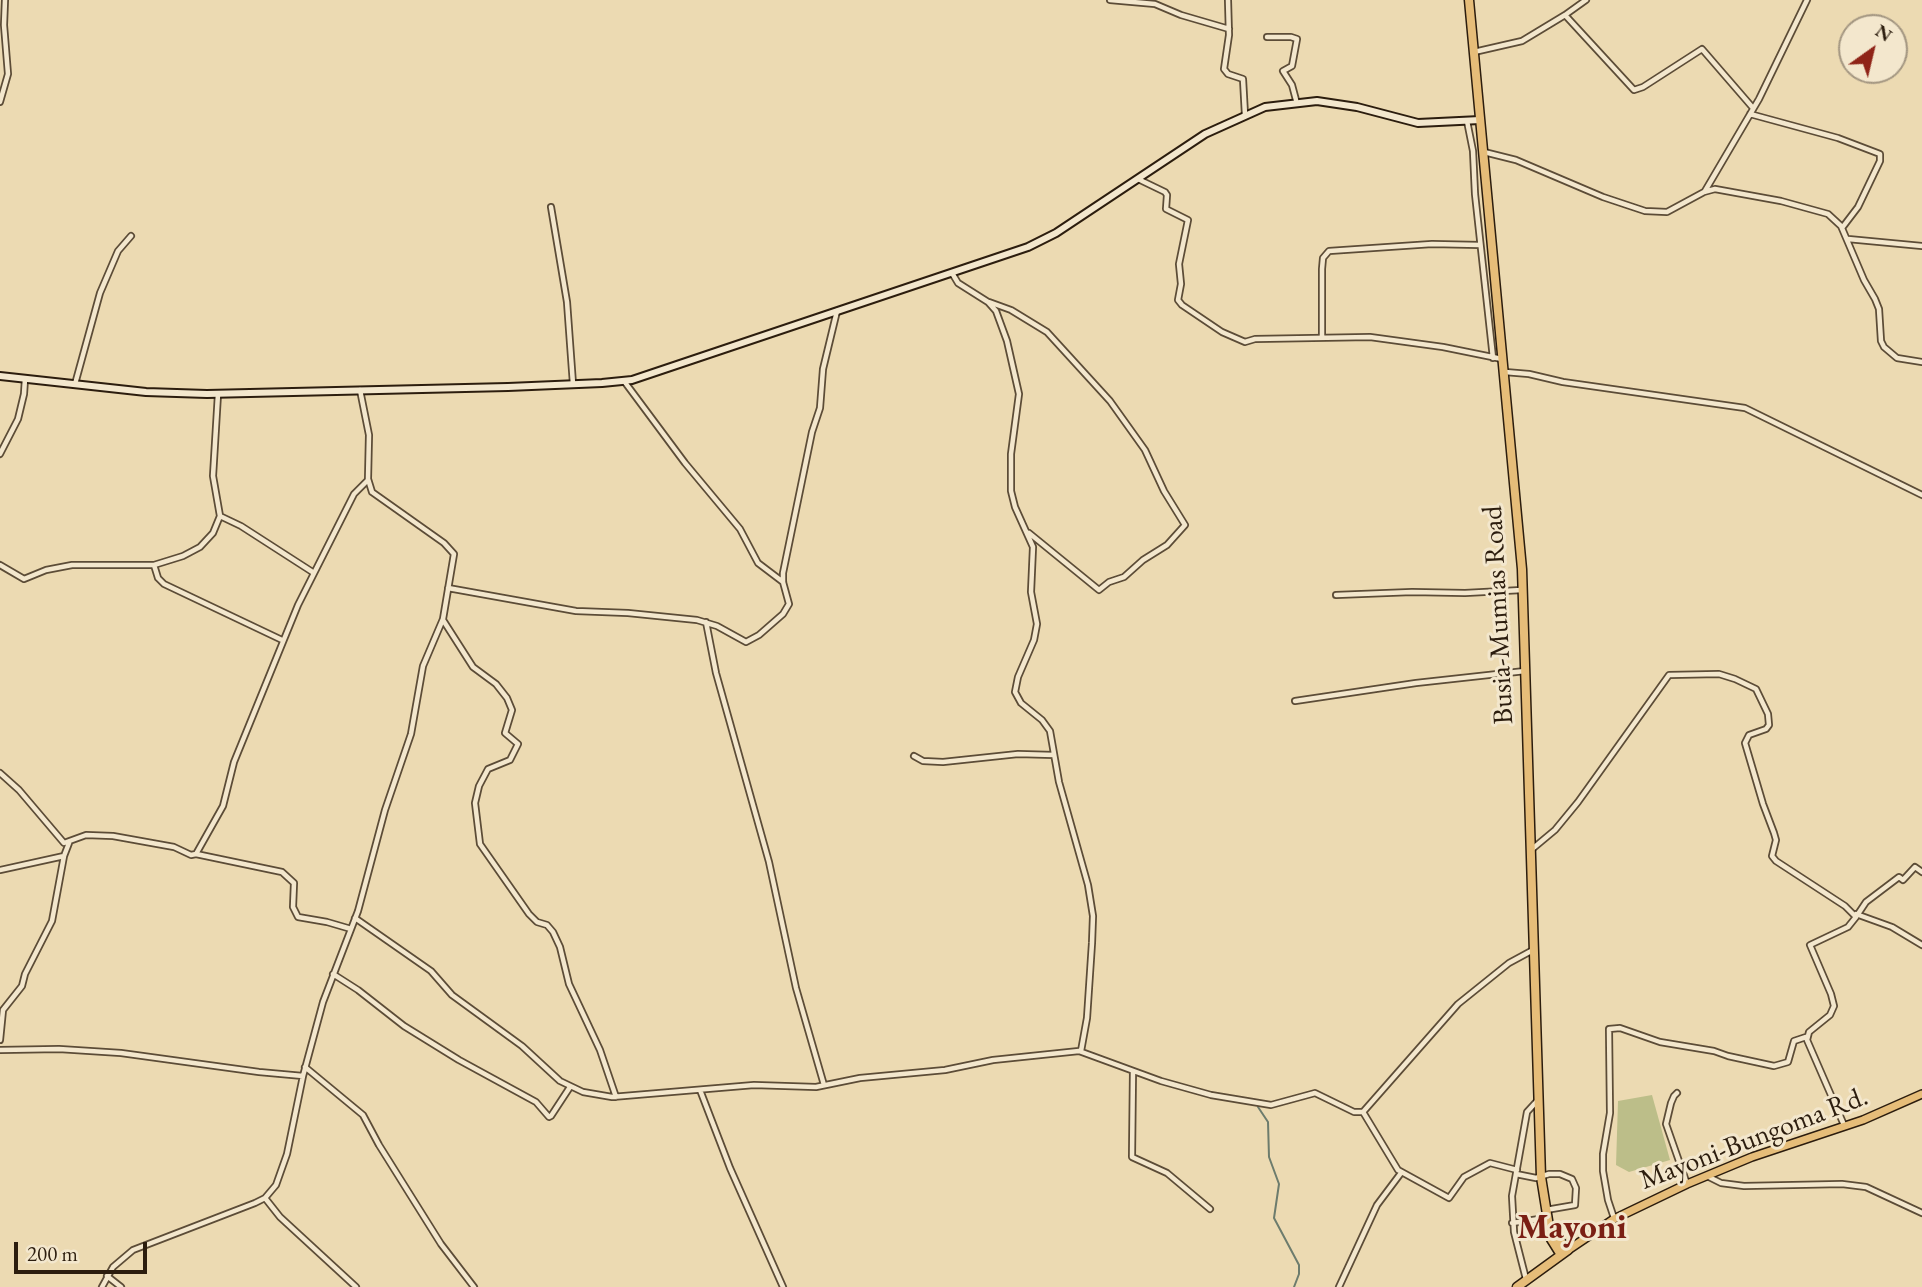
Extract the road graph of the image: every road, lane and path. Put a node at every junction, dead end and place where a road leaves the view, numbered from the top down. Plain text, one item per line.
1 (5, 0) edge
2 (1110, 0) edge
3 (1228, 0) edge
4 (1469, 0) edge
5 (1586, 0) edge
6 (1807, 0) edge
7 (1565, 15) junction
8 (1229, 29) junction
9 (1267, 37) dead end
10 (1474, 53) junction
11 (1296, 100) dead end
12 (0, 102) edge
13 (1752, 111) junction
14 (1245, 115) junction
15 (1480, 120) junction
16 (1467, 121) junction
17 (1483, 152) junction
18 (1136, 178) junction
19 (1704, 192) junction
20 (1487, 193) junction
21 (1475, 194) junction
22 (551, 207) dead end
23 (1842, 228) junction
24 (131, 236) dead end
25 (1848, 239) junction
26 (1480, 245) junction
27 (1922, 246) edge
28 (952, 273) junction
29 (988, 302) junction
30 (837, 311) junction
31 (1322, 337) junction
32 (1493, 358) junction
33 (1502, 360) junction
34 (1922, 362) edge
35 (1504, 372) junction
36 (0, 376) edge
37 (24, 379) junction
38 (624, 381) junction
39 (75, 384) junction
40 (573, 384) junction
41 (360, 389) junction
42 (218, 394) junction
43 (0, 454) edge
44 (369, 479) junction
45 (1922, 495) edge
46 (220, 516) junction
47 (1027, 531) junction
48 (0, 565) edge
49 (154, 565) junction
50 (314, 573) junction
51 (783, 582) junction
52 (449, 588) junction
53 (1523, 589) junction
54 (1336, 595) dead end
55 (443, 619) junction
56 (706, 622) junction
57 (282, 640) junction
58 (1526, 671) junction
59 (1294, 701) dead end
60 (1054, 755) junction
61 (914, 756) dead end
62 (0, 773) edge
63 (69, 842) junction
64 (1530, 851) junction
65 (196, 854) junction
66 (64, 856) junction
67 (0, 870) edge
68 (1922, 872) edge
69 (1856, 914) junction
70 (355, 918) junction
71 (351, 929) junction
72 (1922, 945) edge
73 (1533, 950) junction
74 (333, 974) junction
75 (1806, 1037) junction
76 (0, 1040) edge
77 (0, 1050) edge
78 (1081, 1051) junction
79 (305, 1067) junction
80 (1133, 1071) junction
81 (303, 1076) junction
82 (825, 1085) junction
83 (570, 1087) junction
84 (700, 1090) junction
85 (1677, 1093) dead end
86 (1922, 1094) edge
87 (616, 1097) junction
88 (1538, 1100) junction
89 (1363, 1112) junction
90 (1845, 1126) junction
91 (1516, 1172) junction
92 (1401, 1173) junction
93 (1706, 1175) junction
94 (1541, 1177) junction
95 (1687, 1184) junction
96 (265, 1198) junction
97 (1210, 1209) dead end
98 (1922, 1213) edge
99 (1546, 1214) junction
100 (1614, 1219) junction
101 (1512, 1223) junction
102 (1549, 1228) junction
103 (1552, 1243) junction
104 (1564, 1253) junction
105 (1545, 1266) junction
106 (107, 1276) junction
107 (1526, 1280) junction
108 (102, 1287) edge
109 (121, 1287) edge
110 (356, 1287) edge
111 (474, 1287) edge
112 (783, 1287) edge
113 (1339, 1287) edge
114 (1517, 1287) edge

1 - 12 street
2 - 8 street
3 - 8 street
4 - 10 highway, Busia-Mumias Road
5 - 7 street
6 - 13 street
7 - 10 street
7 - 13 street
8 - 14 street
9 - 11 street
10 - 15 highway, Busia-Mumias Road
13 - 19 street
13 - 23 street
14 - 16 street
14 - 18 street
15 - 16 street
15 - 17 highway, Busia-Mumias Road
16 - 21 street
17 - 19 street
17 - 20 highway, Busia-Mumias Road
18 - 28 street
18 - 31 street
19 - 23 street
20 - 21 street
20 - 33 highway, Busia-Mumias Road
21 - 26 street
22 - 40 street
23 - 25 street
24 - 39 street
25 - 27 street
25 - 34 street
26 - 31 street
26 - 32 street
28 - 29 street
28 - 30 street
29 - 47 street
29 - 47 street
30 - 38 street
30 - 51 street
31 - 32 street
32 - 33 street
33 - 35 highway, Busia-Mumias Road
35 - 45 street
35 - 53 highway, Busia-Mumias Road
36 - 37 street
37 - 39 street
37 - 43 street
38 - 40 street
38 - 51 street
39 - 42 street
40 - 41 street
41 - 42 street
41 - 44 street
42 - 46 street
44 - 50 street
44 - 52 street
46 - 49 street
46 - 50 street
47 - 60 street
48 - 49 street
49 - 57 street
50 - 57 street
51 - 56 street
52 - 55 street
52 - 56 street
53 - 54 street
53 - 58 highway, Busia-Mumias Road
55 - 70 street
55 - 87 street
56 - 82 street
57 - 65 street
58 - 59 street
58 - 64 highway, Busia-Mumias Road
60 - 61 street
60 - 78 street
62 - 63 street
63 - 65 street
63 - 66 street
64 - 69 street
64 - 73 highway, Busia-Mumias Road
65 - 71 street
66 - 67 street
66 - 76 street
68 - 69 street
69 - 72 street
69 - 75 street
70 - 71 street
70 - 83 street
71 - 74 street
73 - 88 highway, Busia-Mumias Road
73 - 89 street
74 - 79 street
74 - 83 street
75 - 90 street
75 - 100 street
77 - 81 street
78 - 80 street
78 - 82 street
79 - 81 street
79 - 111 street
80 - 89 street
80 - 97 street
81 - 96 street
82 - 84 street
83 - 87 street
84 - 87 street
84 - 112 street
85 - 95 street
86 - 90 main road, Mayoni-Bungoma Rd.
88 - 91 street
88 - 94 highway, Busia-Mumias Road
89 - 92 street
90 - 93 main road, Mayoni-Bungoma Rd.
91 - 92 street
91 - 94 street
91 - 101 street
92 - 113 street
93 - 95 main road, Mayoni-Bungoma Rd.
93 - 98 street
94 - 99 highway, Busia-Mumias Road
94 - 99 street
95 - 100 main road, Mayoni-Bungoma Rd.
96 - 106 street
96 - 110 street
99 - 101 street
99 - 102 highway, Busia-Mumias Road
100 - 104 main road, Mayoni-Bungoma Rd.
101 - 107 street
102 - 103 highway, Busia-Mumias Road
102 - 104 highway, Busia-Mumias Road
103 - 104 highway, Busia-Mumias Road
103 - 105 highway, Busia-Mumias Road
104 - 105 highway
105 - 107 highway
106 - 108 street
106 - 109 street
107 - 114 highway

